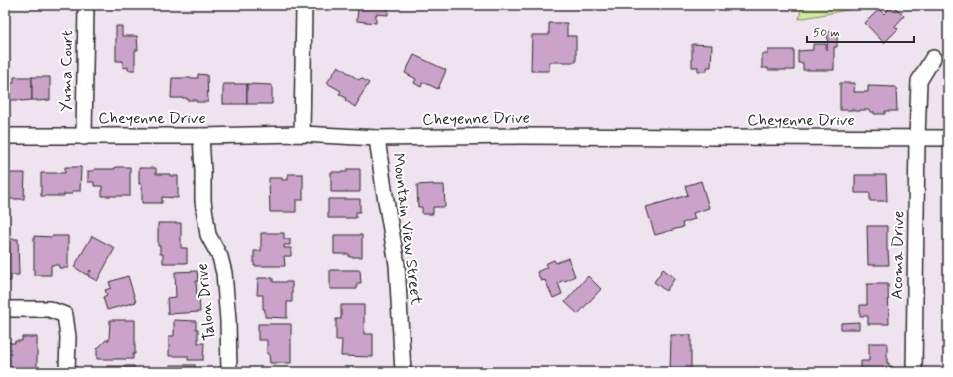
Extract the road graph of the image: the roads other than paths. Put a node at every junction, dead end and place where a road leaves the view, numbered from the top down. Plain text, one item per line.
1 (86, 5) edge
2 (304, 5) edge
3 (933, 58) dead end
4 (302, 134) junction
5 (5, 136) edge
6 (201, 136) junction
7 (84, 137) junction
8 (377, 138) junction
9 (917, 138) junction
10 (948, 138) edge
11 (5, 309) edge
12 (67, 372) edge
13 (229, 372) edge
14 (403, 372) edge
15 (914, 372) edge

1 - 7 street, Yuma Court
2 - 4 street
3 - 9 street, Acoma Drive
4 - 6 street, Cheyenne Drive
4 - 8 street, Cheyenne Drive
5 - 7 street, Cheyenne Drive
6 - 7 street, Cheyenne Drive
6 - 13 street, Talon Drive
8 - 9 street, Cheyenne Drive
8 - 14 street, Mountain View Street
9 - 10 street, Cheyenne Drive
9 - 15 street, Acoma Drive
11 - 12 street

